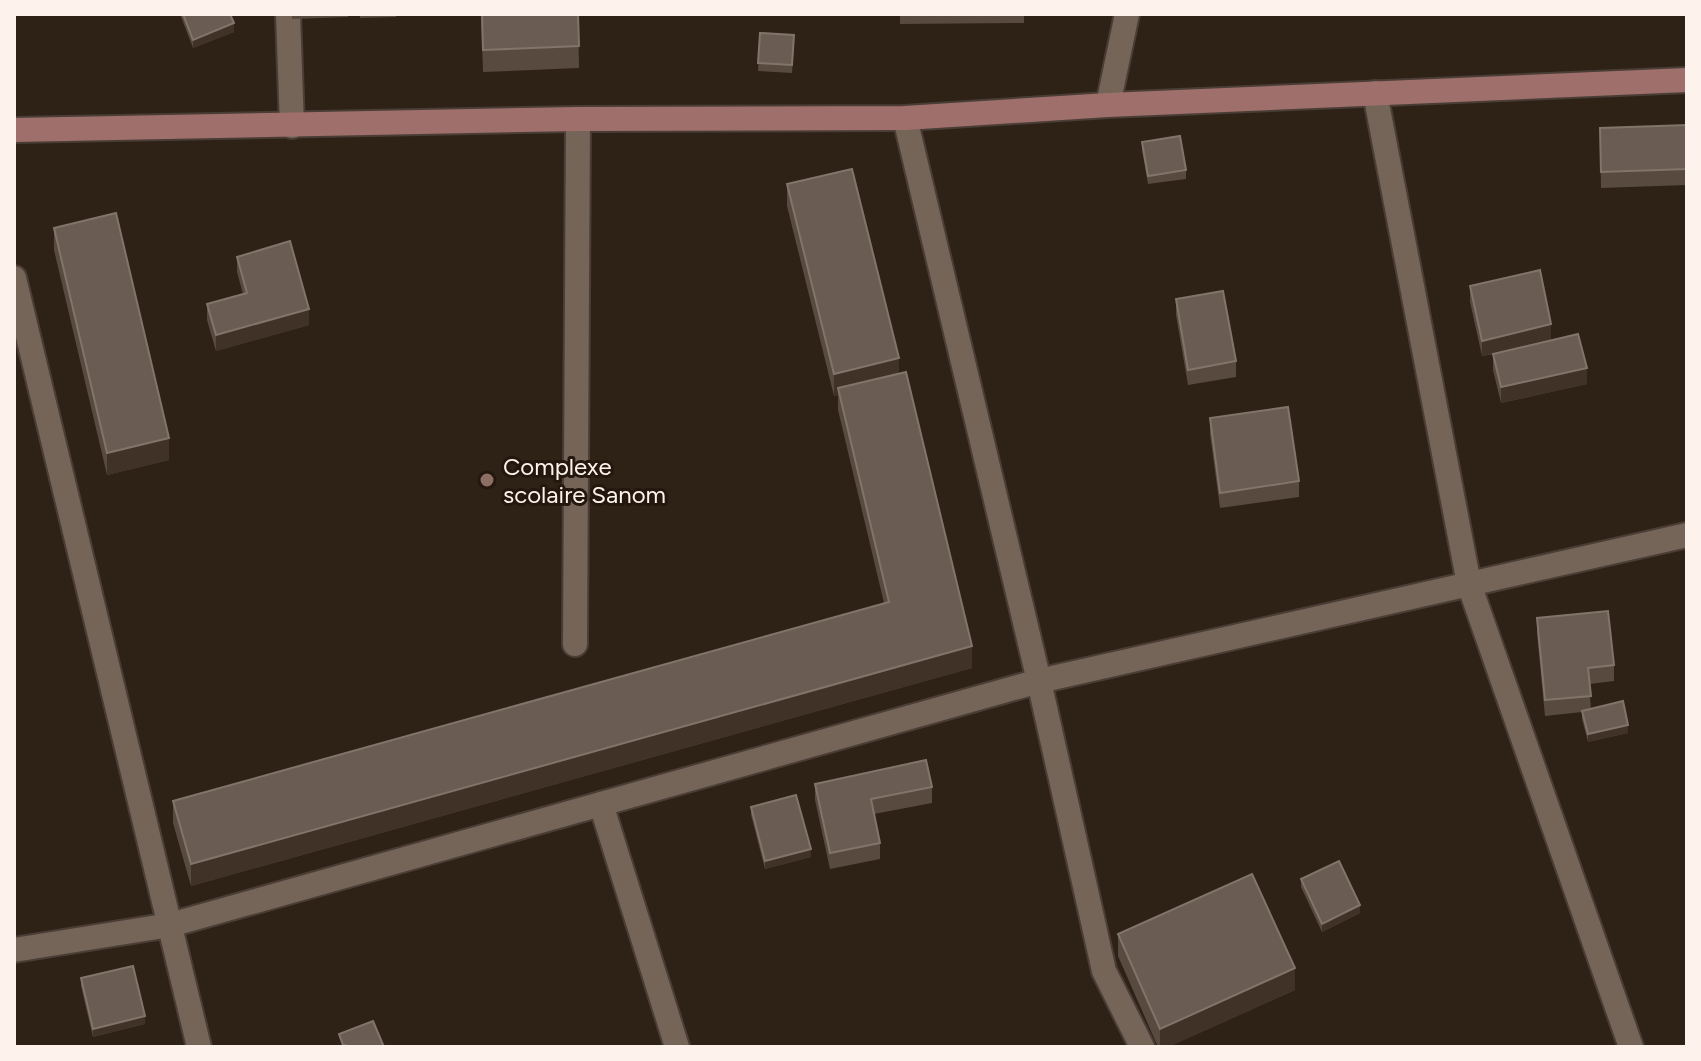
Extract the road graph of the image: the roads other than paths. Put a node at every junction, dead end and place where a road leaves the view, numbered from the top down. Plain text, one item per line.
1 (288, 14) edge
2 (1127, 14) edge
3 (1687, 80) edge
4 (1375, 93) junction
5 (1108, 105) junction
6 (905, 118) junction
7 (578, 119) junction
8 (292, 126) junction
9 (14, 130) edge
10 (14, 278) edge
11 (1687, 535) edge
12 (1469, 584) junction
13 (575, 644) dead end
14 (1039, 681) junction
15 (601, 804) junction
16 (170, 925) junction
17 (14, 950) edge
18 (199, 1047) edge
19 (677, 1047) edge
20 (1142, 1047) edge
21 (1631, 1047) edge

1 - 8 street
2 - 5 street
3 - 4 street
4 - 5 street
4 - 12 street
5 - 6 street
6 - 7 street
6 - 14 street
7 - 8 street
7 - 13 street
8 - 9 street
10 - 16 street
11 - 12 street
12 - 14 street
12 - 21 street
14 - 15 street
14 - 20 street
15 - 16 street
15 - 19 street
16 - 17 street
16 - 18 street

